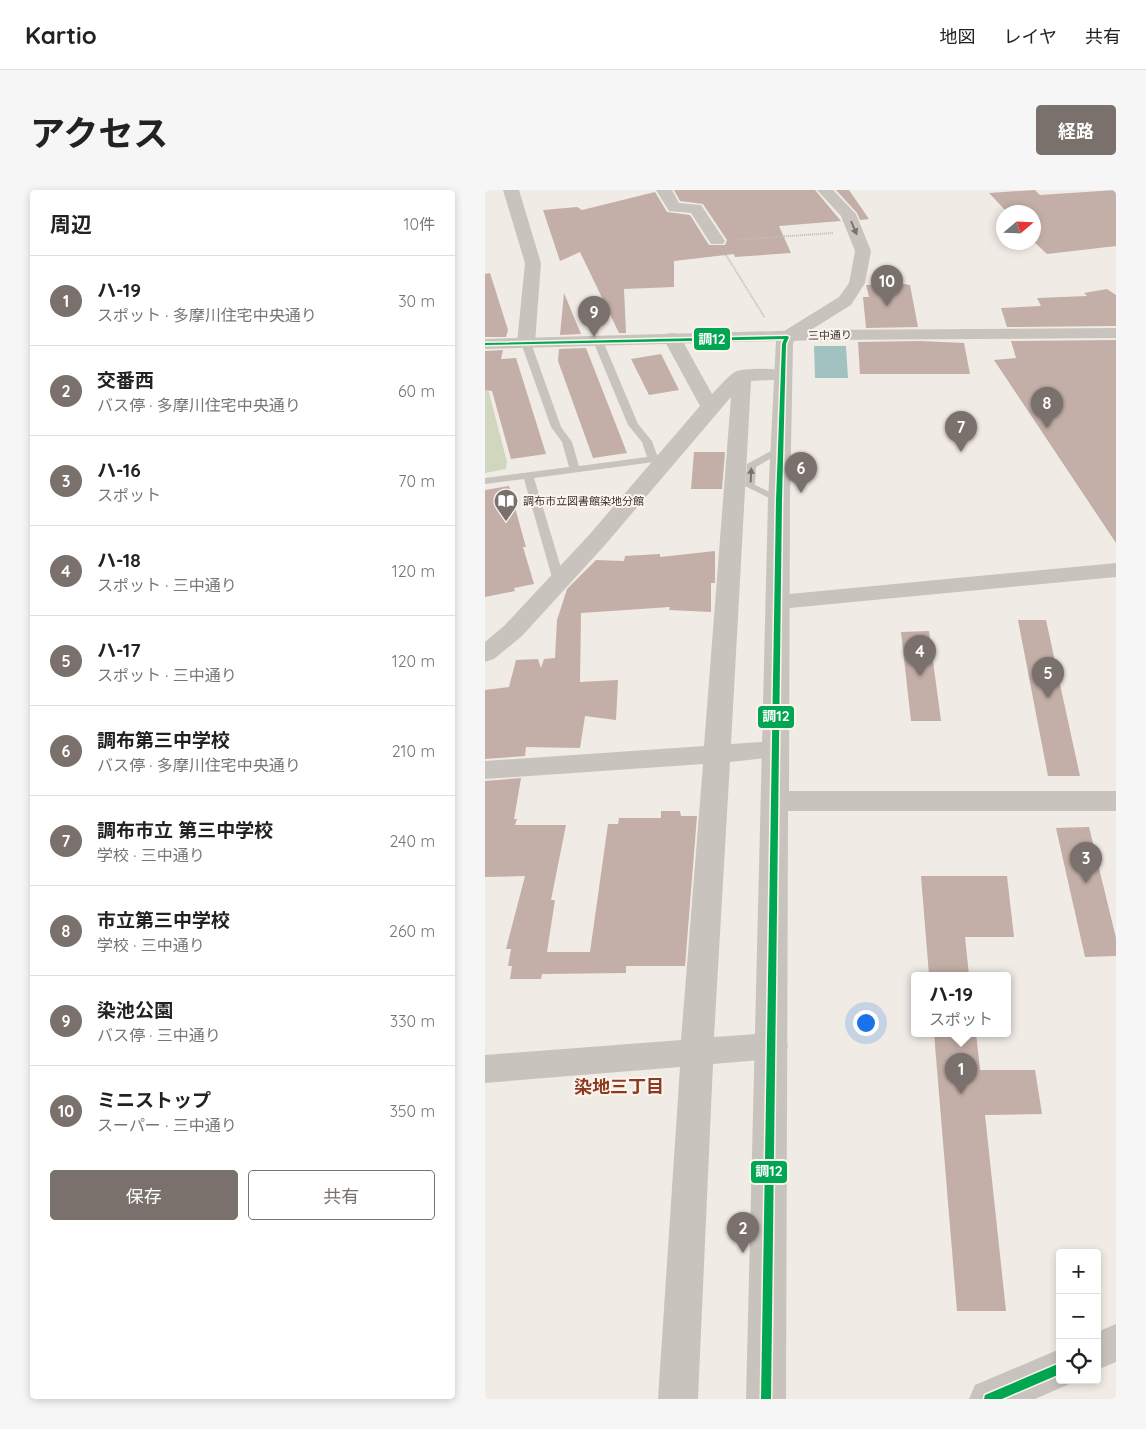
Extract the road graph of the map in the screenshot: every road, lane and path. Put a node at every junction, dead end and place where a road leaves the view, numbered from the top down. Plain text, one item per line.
1 (511, 190) edge
2 (663, 190) edge
3 (825, 190) edge
4 (856, 231) junction
5 (717, 241) junction
6 (1116, 334) edge
7 (782, 337) junction
8 (672, 338) junction
9 (598, 341) junction
10 (526, 343) junction
11 (485, 344) edge
12 (783, 375) junction
13 (742, 376) junction
14 (710, 407) junction
15 (661, 458) junction
16 (575, 468) junction
17 (528, 474) junction
18 (485, 480) edge
19 (1116, 570) edge
20 (559, 581) junction
21 (779, 602) junction
22 (485, 654) edge
23 (777, 750) junction
24 (716, 754) junction
25 (485, 770) edge
26 (775, 801) junction
27 (1116, 801) edge
28 (772, 1046) junction
29 (697, 1051) junction
30 (485, 1069) edge
31 (1116, 1343) edge
32 (1101, 1349) edge
33 (1056, 1370) edge
34 (678, 1399) edge
35 (766, 1399) edge
36 (989, 1399) edge

1 - 10 street
2 - 5 street
3 -> 4 street
4 - 5 path
4 - 7 street
5 - 7 path
6 - 7 street, 三中通り
7 - 8 street, 三中通り
7 - 12 street
8 - 9 street, 三中通り
8 - 14 street
9 - 10 street, 三中通り
9 - 15 lane
10 - 11 street, 三中通り
10 - 16 lane
12 - 13 street
12 - 21 street
13 - 14 street
13 - 24 street
14 - 15 street
15 - 16 lane
15 - 20 street
16 - 17 lane
17 - 18 lane
17 - 20 lane
19 - 21 street
20 - 22 street
21 - 23 street
23 - 24 street
23 - 26 street
24 - 25 street
24 - 29 street
26 - 27 street
26 - 28 street
28 - 29 street
28 - 35 street
29 - 30 street
29 - 34 street
31 - 32 street
33 - 36 street

